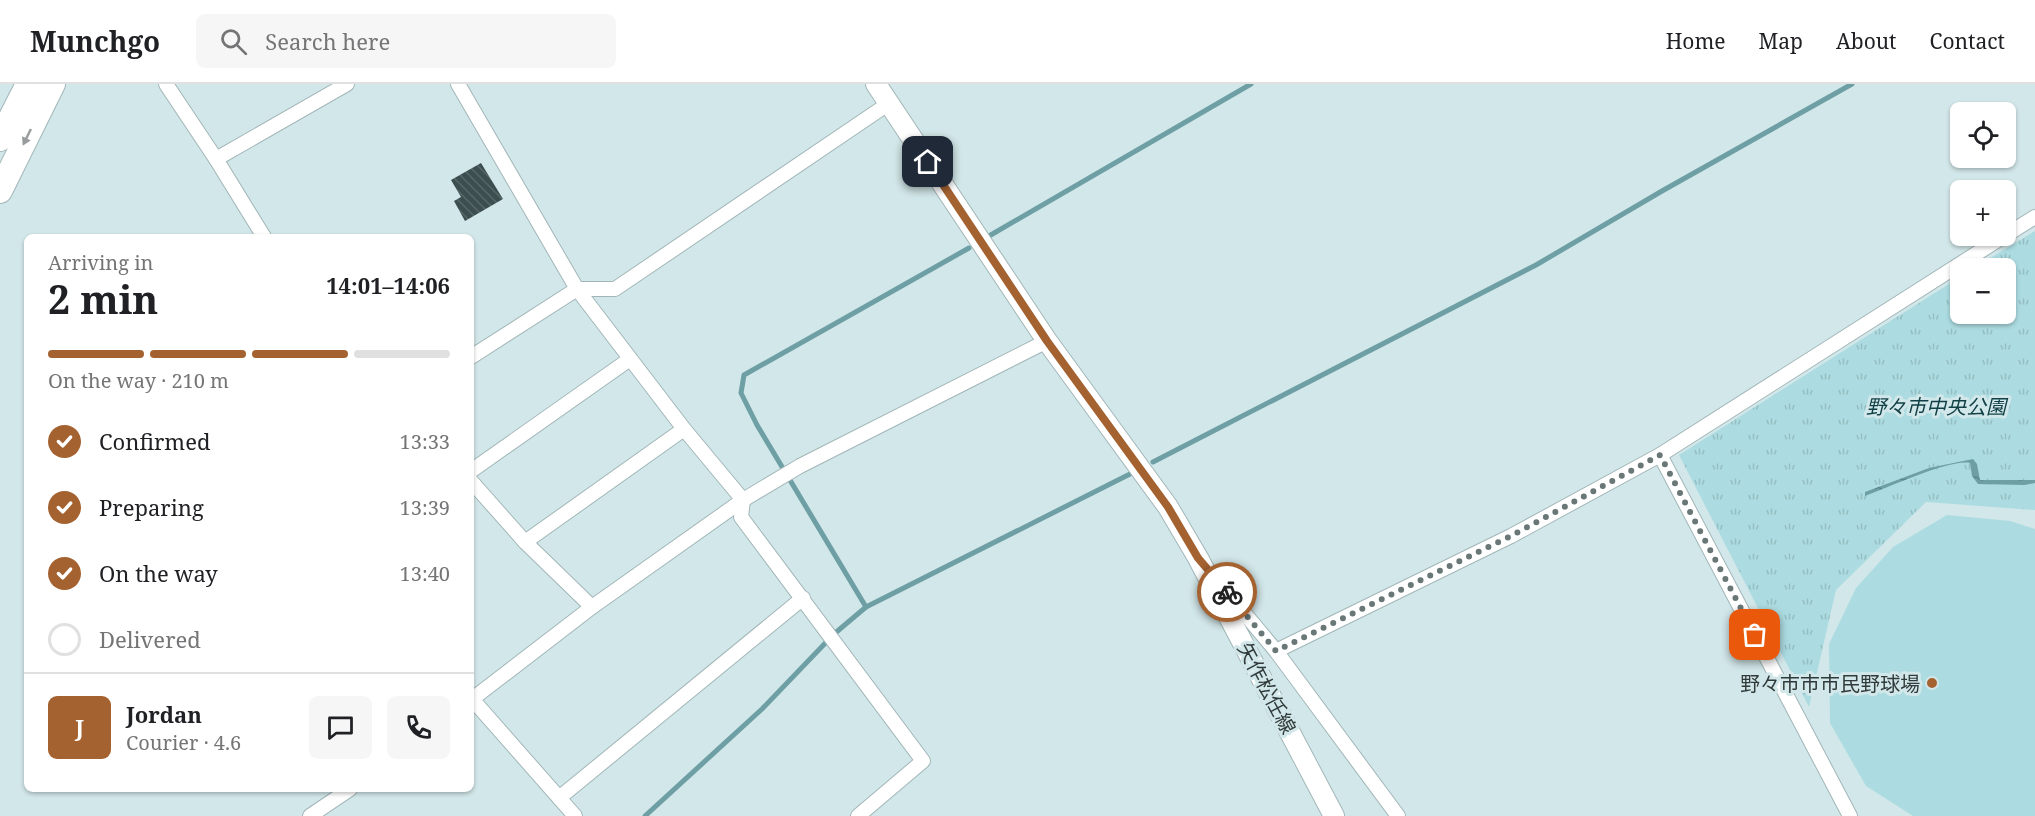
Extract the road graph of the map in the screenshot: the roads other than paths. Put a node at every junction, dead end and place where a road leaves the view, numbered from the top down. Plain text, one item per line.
1 (28, 84) edge
2 (53, 84) edge
3 (166, 84) edge
4 (347, 84) edge
5 (458, 84) edge
6 (876, 84) edge
7 (888, 104) junction
8 (0, 139) edge
9 (216, 159) junction
10 (0, 191) edge
11 (2035, 217) edge
12 (2016, 228) edge
13 (262, 234) edge
14 (1988, 246) edge
15 (576, 289) junction
16 (1047, 341) junction
17 (474, 355) edge
18 (630, 358) junction
19 (684, 429) junction
20 (1660, 455) junction
21 (474, 469) edge
22 (474, 484) edge
23 (743, 500) junction
24 (525, 542) junction
25 (1198, 558) junction
26 (803, 598) junction
27 (592, 607) junction
28 (1276, 651) junction
29 (474, 698) edge
30 (474, 703) edge
31 (346, 792) edge
32 (559, 798) junction
33 (310, 816) edge
34 (575, 816) edge
35 (858, 816) edge
36 (1335, 816) edge
37 (1398, 816) edge
38 (1850, 816) edge

1 - 8 highway
2 -> 10 highway
3 - 9 street
4 - 9 street
5 - 15 street
6 - 7 main road, 矢作松任線
7 - 15 street
7 - 16 main road, 矢作松任線
9 - 13 street
11 - 12 street
14 - 20 street
15 - 17 street
15 - 18 street
16 - 23 street
16 - 25 main road, 矢作松任線
18 - 19 street
18 - 21 street
19 - 23 street
19 - 24 street
20 - 28 street
20 - 38 street
22 - 24 street
23 - 26 street
23 - 27 street
24 - 27 street
25 - 28 street
25 - 36 main road, 矢作松任線
26 - 32 street
26 - 35 street
27 - 29 street
28 - 37 street
30 - 32 street
31 - 33 street
32 - 34 street

